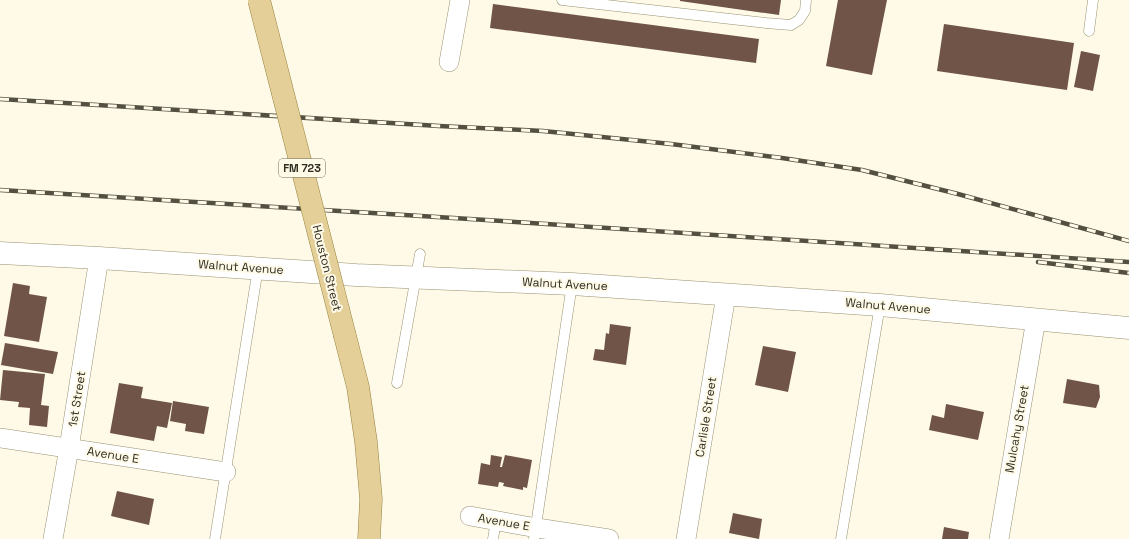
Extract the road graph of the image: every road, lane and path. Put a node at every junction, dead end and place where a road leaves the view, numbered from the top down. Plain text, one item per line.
1 (259, 0) edge
2 (460, 0) edge
3 (562, 0) edge
4 (806, 0) edge
5 (1093, 0) edge
6 (1089, 31) dead end
7 (449, 62) dead end
8 (0, 253) edge
9 (420, 254) dead end
10 (99, 258) junction
11 (258, 268) junction
12 (416, 278) junction
13 (572, 284) junction
14 (726, 295) junction
15 (880, 305) junction
16 (1036, 319) junction
17 (1129, 328) edge
18 (397, 383) dead end
19 (0, 438) edge
20 (69, 448) junction
21 (226, 472) junction
22 (470, 516) dead end
23 (496, 520) junction
24 (536, 533) edge
25 (53, 539) edge
26 (215, 539) edge
27 (369, 539) edge
28 (493, 539) edge
29 (610, 539) edge
30 (686, 539) edge
31 (841, 539) edge
32 (999, 539) edge

1 - 27 main road, Houston Street / FM 723, bridge
2 - 7 street
3 - 4 lane
5 - 6 lane
8 - 10 street, Walnut Avenue
9 - 12 lane
10 - 11 street, Walnut Avenue
10 - 20 street, 1st Street
11 - 12 street, Walnut Avenue
11 - 21 lane
12 - 13 street, Walnut Avenue
12 - 18 lane
13 - 14 street, Walnut Avenue
13 - 24 lane
14 - 15 street, Walnut Avenue
14 - 30 street, Carlisle Street
15 - 16 street, Walnut Avenue
15 - 31 lane
16 - 17 street, Walnut Avenue
16 - 32 street, Mulcahy Street
19 - 20 street, Avenue E
20 - 21 street, Avenue E
20 - 25 street, 1st Street
21 - 26 lane
22 - 23 street, Avenue E
23 - 24 street, Avenue E
23 - 28 lane
24 - 29 street, Avenue E

